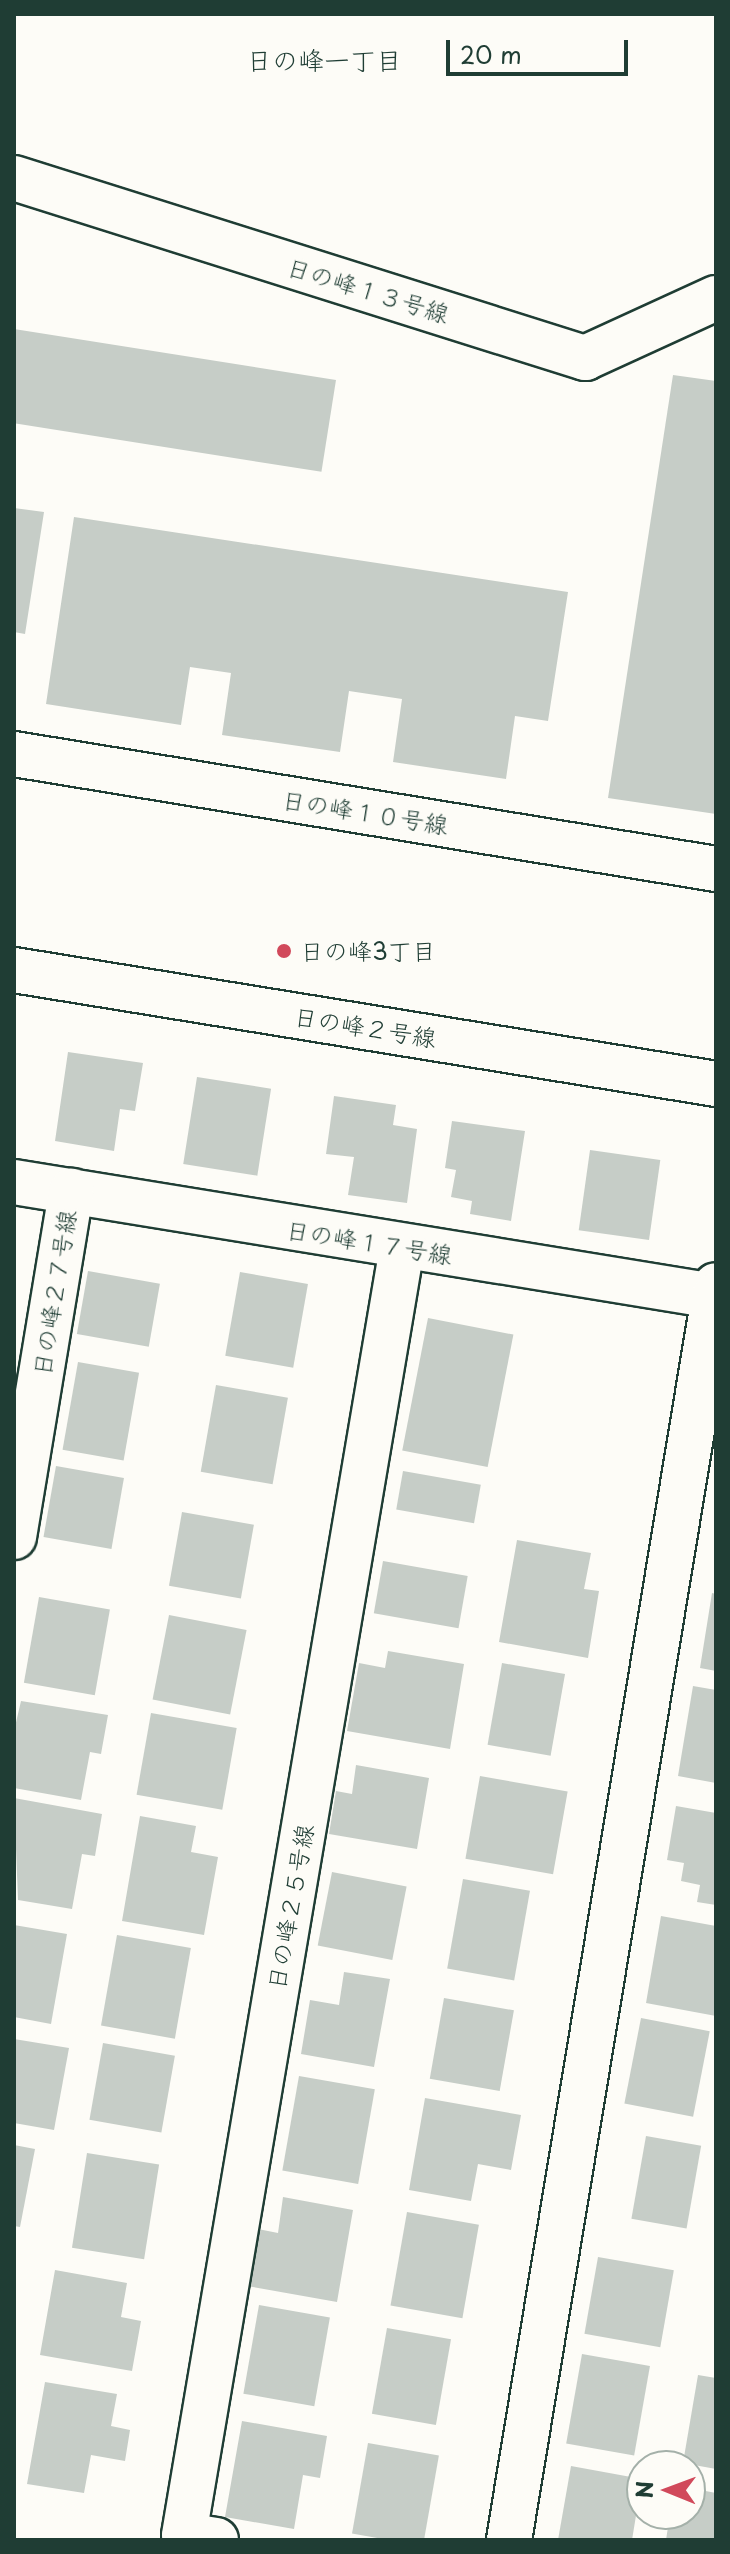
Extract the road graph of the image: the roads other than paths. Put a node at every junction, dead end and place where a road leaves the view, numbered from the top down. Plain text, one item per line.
1 (14, 178) edge
2 (716, 298) edge
3 (14, 754) edge
4 (716, 869) edge
5 (14, 970) edge
6 (716, 1084) edge
7 (14, 1182) edge
8 (71, 1191) junction
9 (402, 1248) junction
10 (715, 1291) edge
11 (14, 1537) edge
12 (216, 2540) edge
13 (509, 2540) edge

1 - 2 street, 日の峰１３号線
3 - 4 street, 日の峰１０号線
5 - 6 street, 日の峰２号線
7 - 8 street, 日の峰１７号線
8 - 9 street, 日の峰１７号線
8 - 11 street, 日の峰２７号線
9 - 10 street, 日の峰１７号線
9 - 12 street, 日の峰２５号線
10 - 13 street

